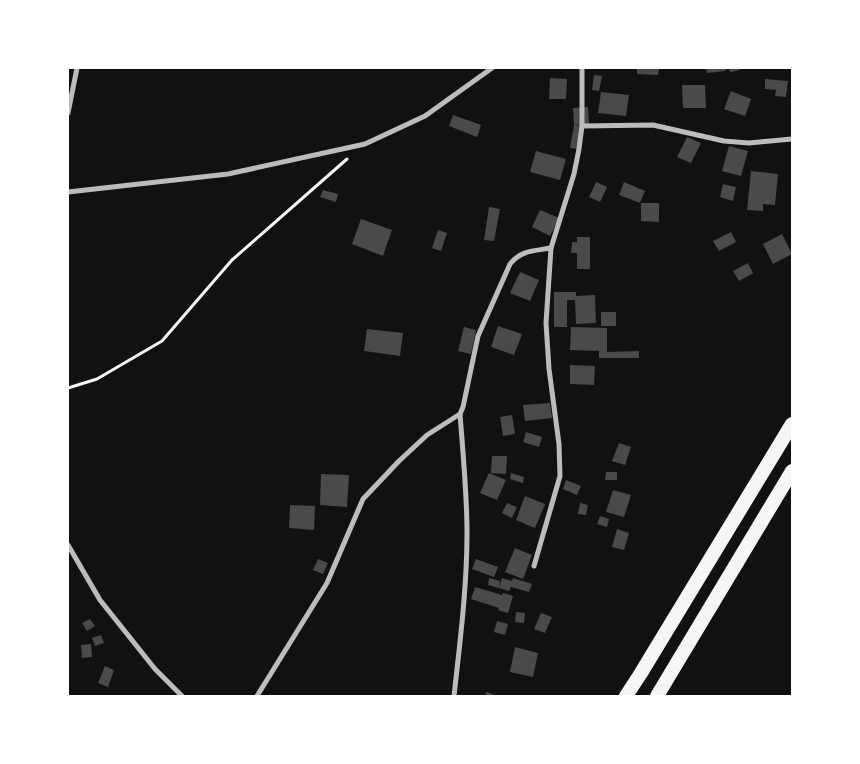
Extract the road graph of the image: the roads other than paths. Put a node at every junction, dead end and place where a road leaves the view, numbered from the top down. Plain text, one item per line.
1 (77, 68) edge
2 (492, 68) edge
3 (582, 68) edge
4 (68, 113) edge
5 (582, 126) junction
6 (792, 139) edge
7 (68, 192) edge
8 (551, 248) junction
9 (460, 414) junction
10 (790, 429) edge
11 (792, 471) edge
12 (68, 545) edge
13 (534, 566) dead end
14 (182, 696) edge
15 (257, 696) edge
16 (454, 696) edge
17 (626, 696) edge
18 (658, 696) edge

1 - 4 street
2 - 7 street
3 - 5 street
5 - 6 street
5 - 8 street
8 - 9 street
8 - 13 street
9 - 15 street
9 - 16 street
10 - 17 highway
11 - 18 highway
12 - 14 street

